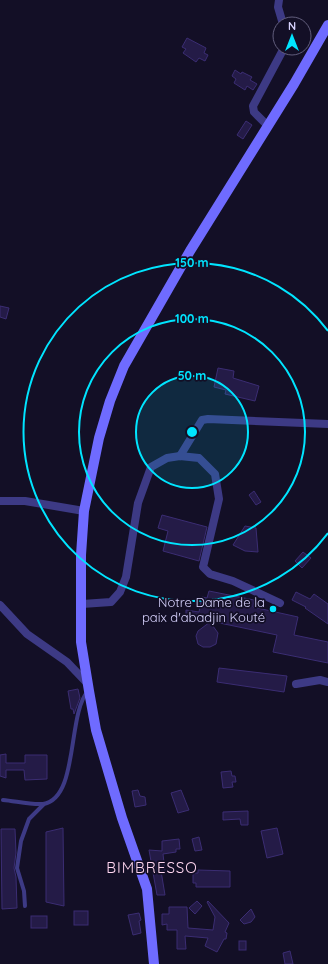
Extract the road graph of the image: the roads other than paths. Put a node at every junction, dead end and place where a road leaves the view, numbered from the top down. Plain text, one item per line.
1 (279, 0) edge
2 (281, 16) edge
3 (328, 25) edge
4 (280, 56) edge
5 (268, 126) junction
6 (328, 424) edge
7 (180, 456) junction
8 (0, 501) edge
9 (84, 512) junction
10 (280, 603) dead end
11 (82, 604) junction
12 (0, 605) edge
13 (328, 682) edge
14 (296, 684) dead end
15 (88, 688) junction
16 (3, 800) dead end
17 (44, 804) junction
18 (25, 906) dead end
19 (154, 964) edge

1 - 2 street
3 - 5 street
4 - 5 street
5 - 9 street
6 - 7 street
7 - 10 street
7 - 11 street
8 - 9 street
9 - 11 street
11 - 15 street
12 - 15 street
13 - 14 street
15 - 17 lane
15 - 19 street
16 - 17 lane
17 - 18 lane

